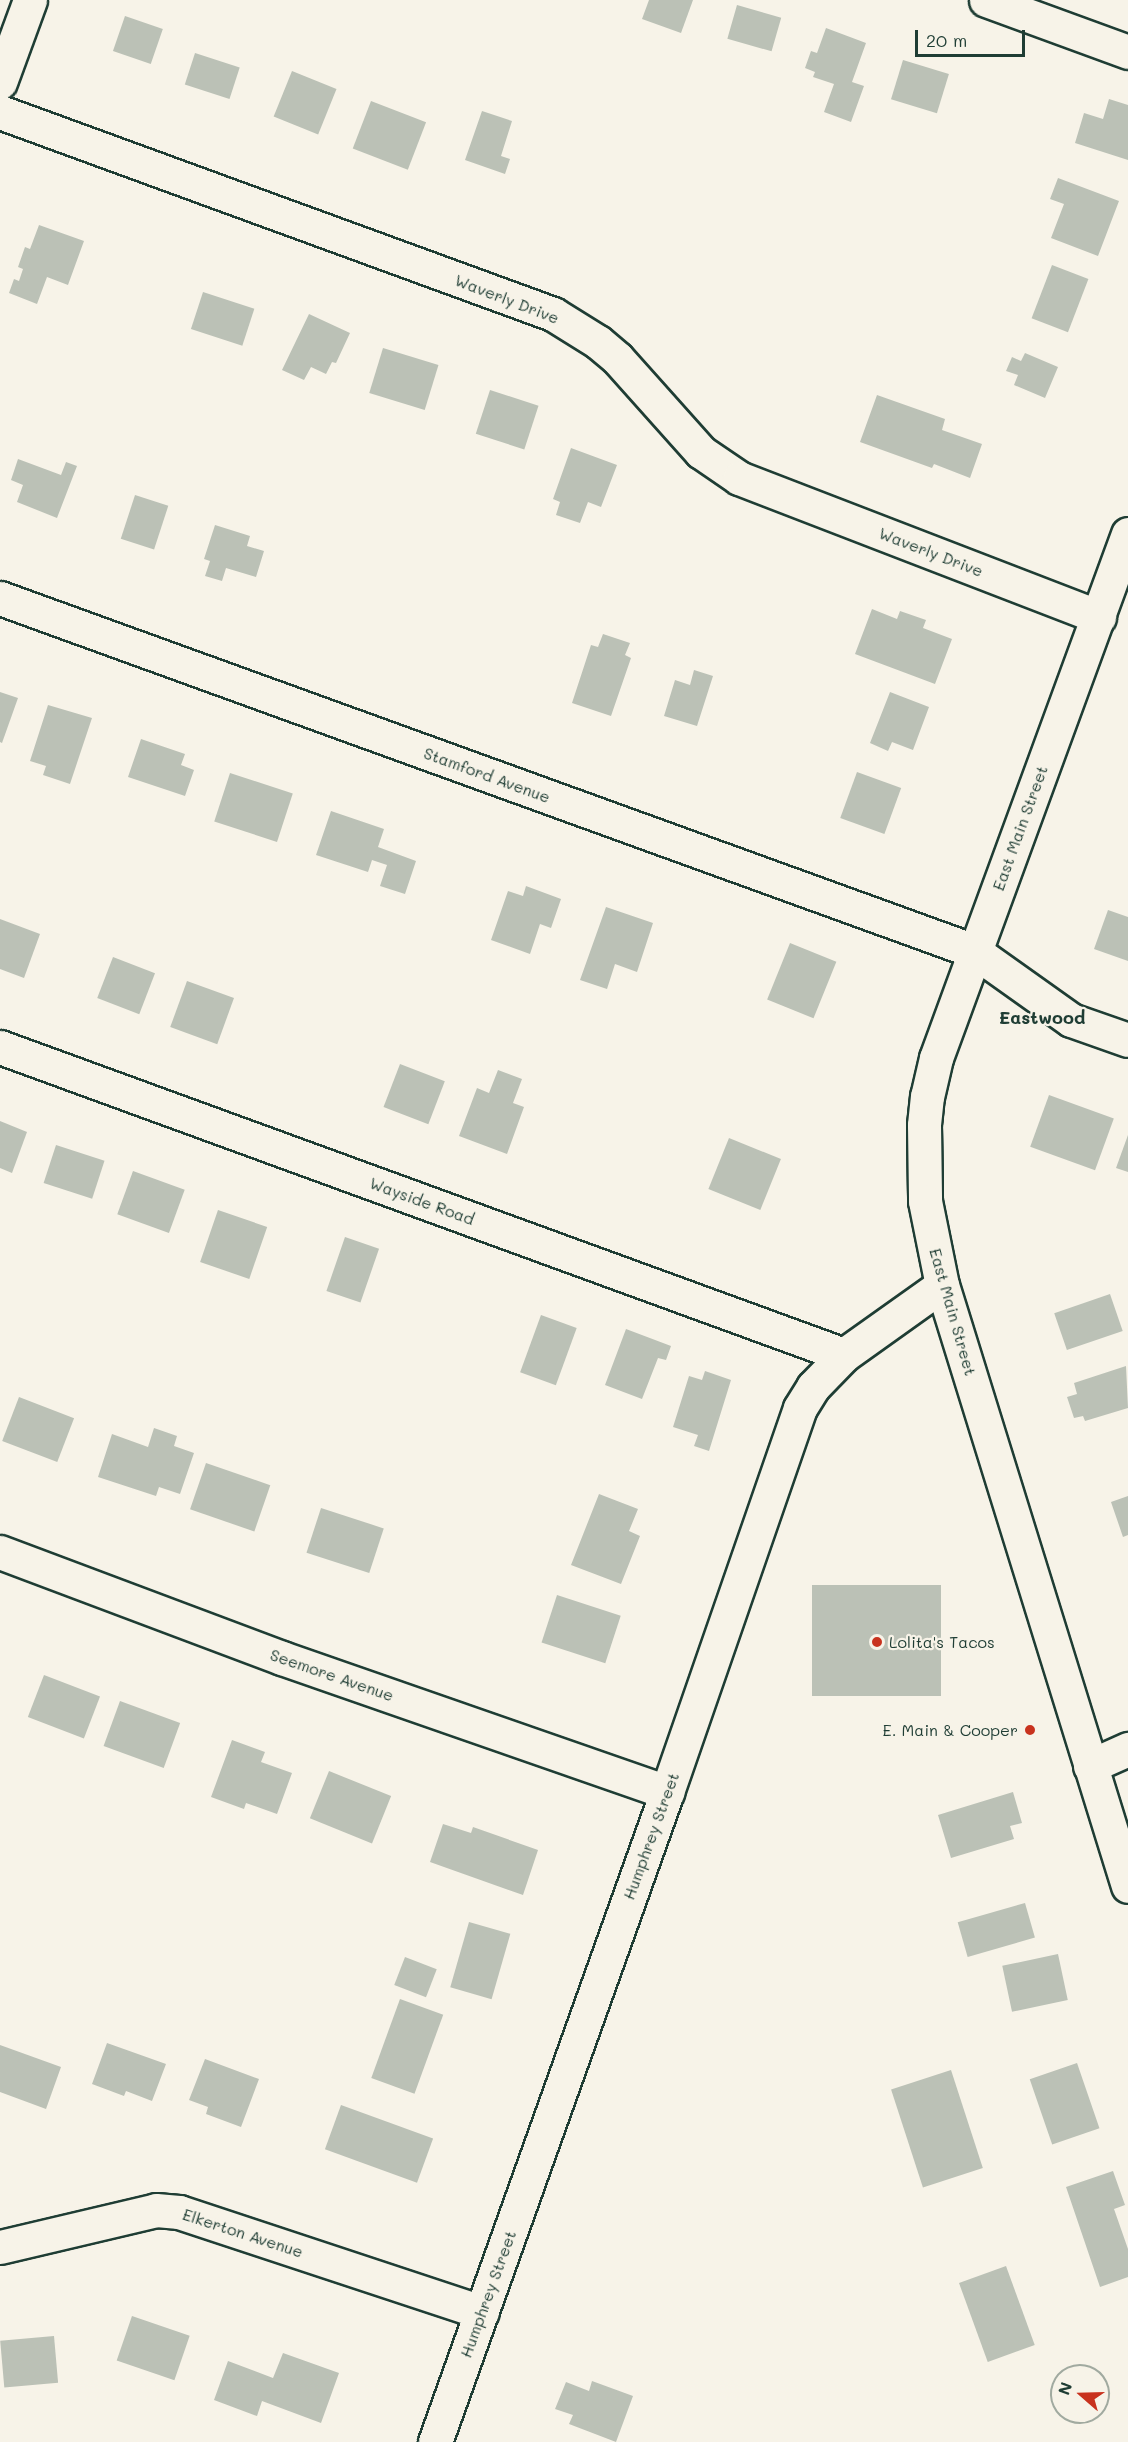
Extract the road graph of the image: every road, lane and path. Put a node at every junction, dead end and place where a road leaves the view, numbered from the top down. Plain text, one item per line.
1 (30, 0) edge
2 (986, 0) edge
3 (1128, 52) edge
4 (0, 82) edge
5 (0, 112) edge
6 (1128, 534) edge
7 (0, 598) edge
8 (1099, 617) junction
9 (974, 951) junction
10 (1128, 1040) edge
11 (0, 1047) edge
12 (942, 1285) junction
13 (844, 1355) junction
14 (0, 1552) edge
15 (1128, 1749) edge
16 (1090, 1766) junction
17 (667, 1792) junction
18 (1128, 1886) edge
19 (0, 2247) edge
20 (482, 2312) junction
21 (435, 2442) edge

1 - 4 street
2 - 3 street
5 - 8 street, Waverly Drive
6 - 8 street, East Main Street
7 - 9 street, Stamford Avenue
8 - 9 street, East Main Street
9 - 10 street, Stamford Avenue
9 - 12 street, East Main Street
11 - 13 street, Wayside Road
12 - 13 street, Humphrey Street
12 - 16 street, East Main Street
13 - 17 street, Humphrey Street
14 - 17 street, Seemore Avenue
15 - 16 street
16 - 18 street, East Main Street
17 - 20 street, Humphrey Street
19 - 20 street, Elkerton Avenue
20 - 21 street, Humphrey Street

